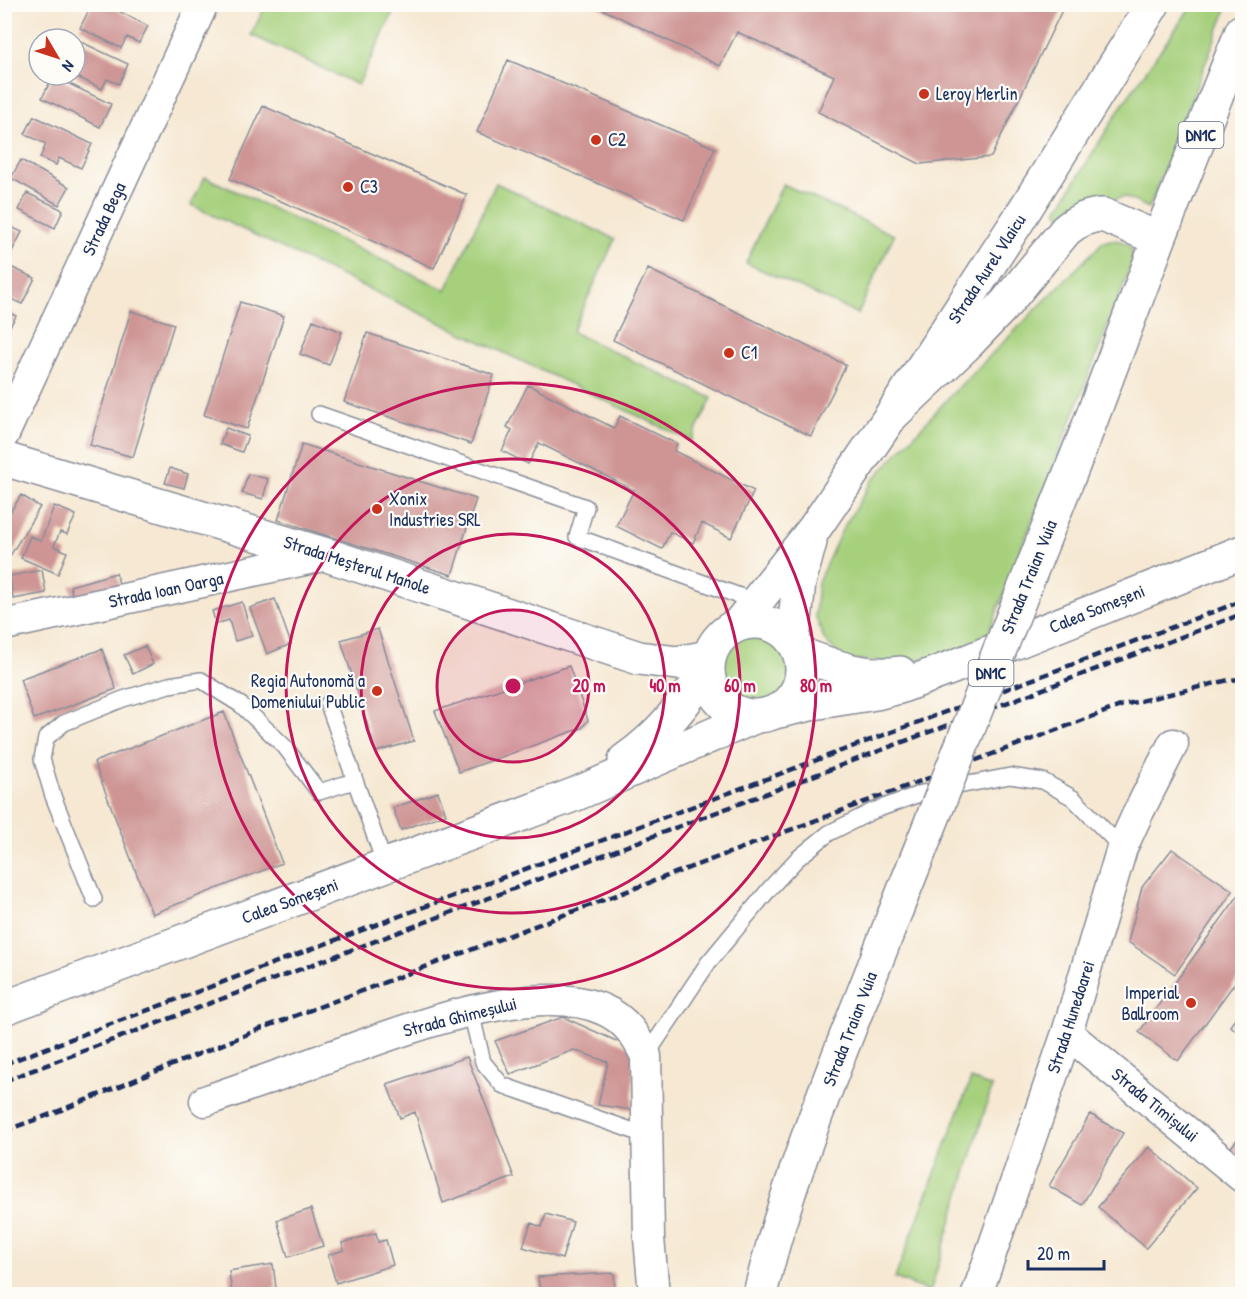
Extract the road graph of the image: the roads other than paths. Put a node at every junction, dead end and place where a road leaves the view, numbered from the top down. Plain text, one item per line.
1 (203, 4) edge
2 (1153, 4) edge
3 (1242, 32) edge
4 (1159, 239) junction
5 (319, 414) dead end
6 (891, 416) junction
7 (4, 434) edge
8 (4, 459) edge
9 (814, 529) junction
10 (1238, 552) edge
11 (327, 555) junction
12 (747, 613) junction
13 (4, 625) edge
14 (797, 647) junction
15 (708, 664) junction
16 (953, 668) junction
17 (328, 704) dead end
18 (765, 715) junction
19 (1173, 744) dead end
20 (354, 781) junction
21 (576, 794) junction
22 (1122, 848) junction
23 (385, 865) junction
24 (94, 899) dead end
25 (4, 1008) edge
26 (471, 1012) junction
27 (1067, 1033) junction
28 (646, 1056) junction
29 (204, 1101) dead end
30 (648, 1136) junction
31 (1242, 1177) edge
32 (654, 1294) edge
33 (760, 1294) edge
34 (977, 1294) edge

1 - 7 street, Strada Bega
2 - 6 main road, Strada Aurel Vlaicu
3 - 4 main road, Strada Traian Vuia / DN1C
4 - 6 main road
4 - 33 main road, Strada Traian Vuia / DN1C, bridge
5 - 12 lane
6 - 9 main road, Strada Aurel Vlaicu
8 - 11 main road, Strada Meșterul Manole
9 - 12 main road, Strada Aurel Vlaicu
9 - 14 main road, Strada Aurel Vlaicu
10 - 16 main road, Calea Someșeni
11 - 13 street, Strada Ioan Oarga
11 - 15 main road, Strada Meșterul Manole
12 - 14 main road
12 - 15 main road
14 - 16 main road, Calea Someșeni
14 - 18 main road
15 - 18 main road
15 - 21 main road, Calea Someșeni
16 - 18 main road, Calea Someșeni
17 - 20 lane
18 - 21 main road, Calea Someșeni
19 - 22 street, Strada Hunedoarei
20 - 23 lane
20 - 24 lane
21 - 23 main road, Calea Someșeni
22 - 27 street, Strada Hunedoarei
22 - 28 lane
23 - 25 main road, Calea Someșeni
26 - 28 street, Strada Ghimeșului
26 - 29 street, Strada Ghimeșului
26 - 30 lane
27 - 31 street, Strada Timișului
27 - 34 street, Strada Hunedoarei
28 - 30 street, Strada Ghimeșului
30 - 32 street, Strada Ghimeșului

